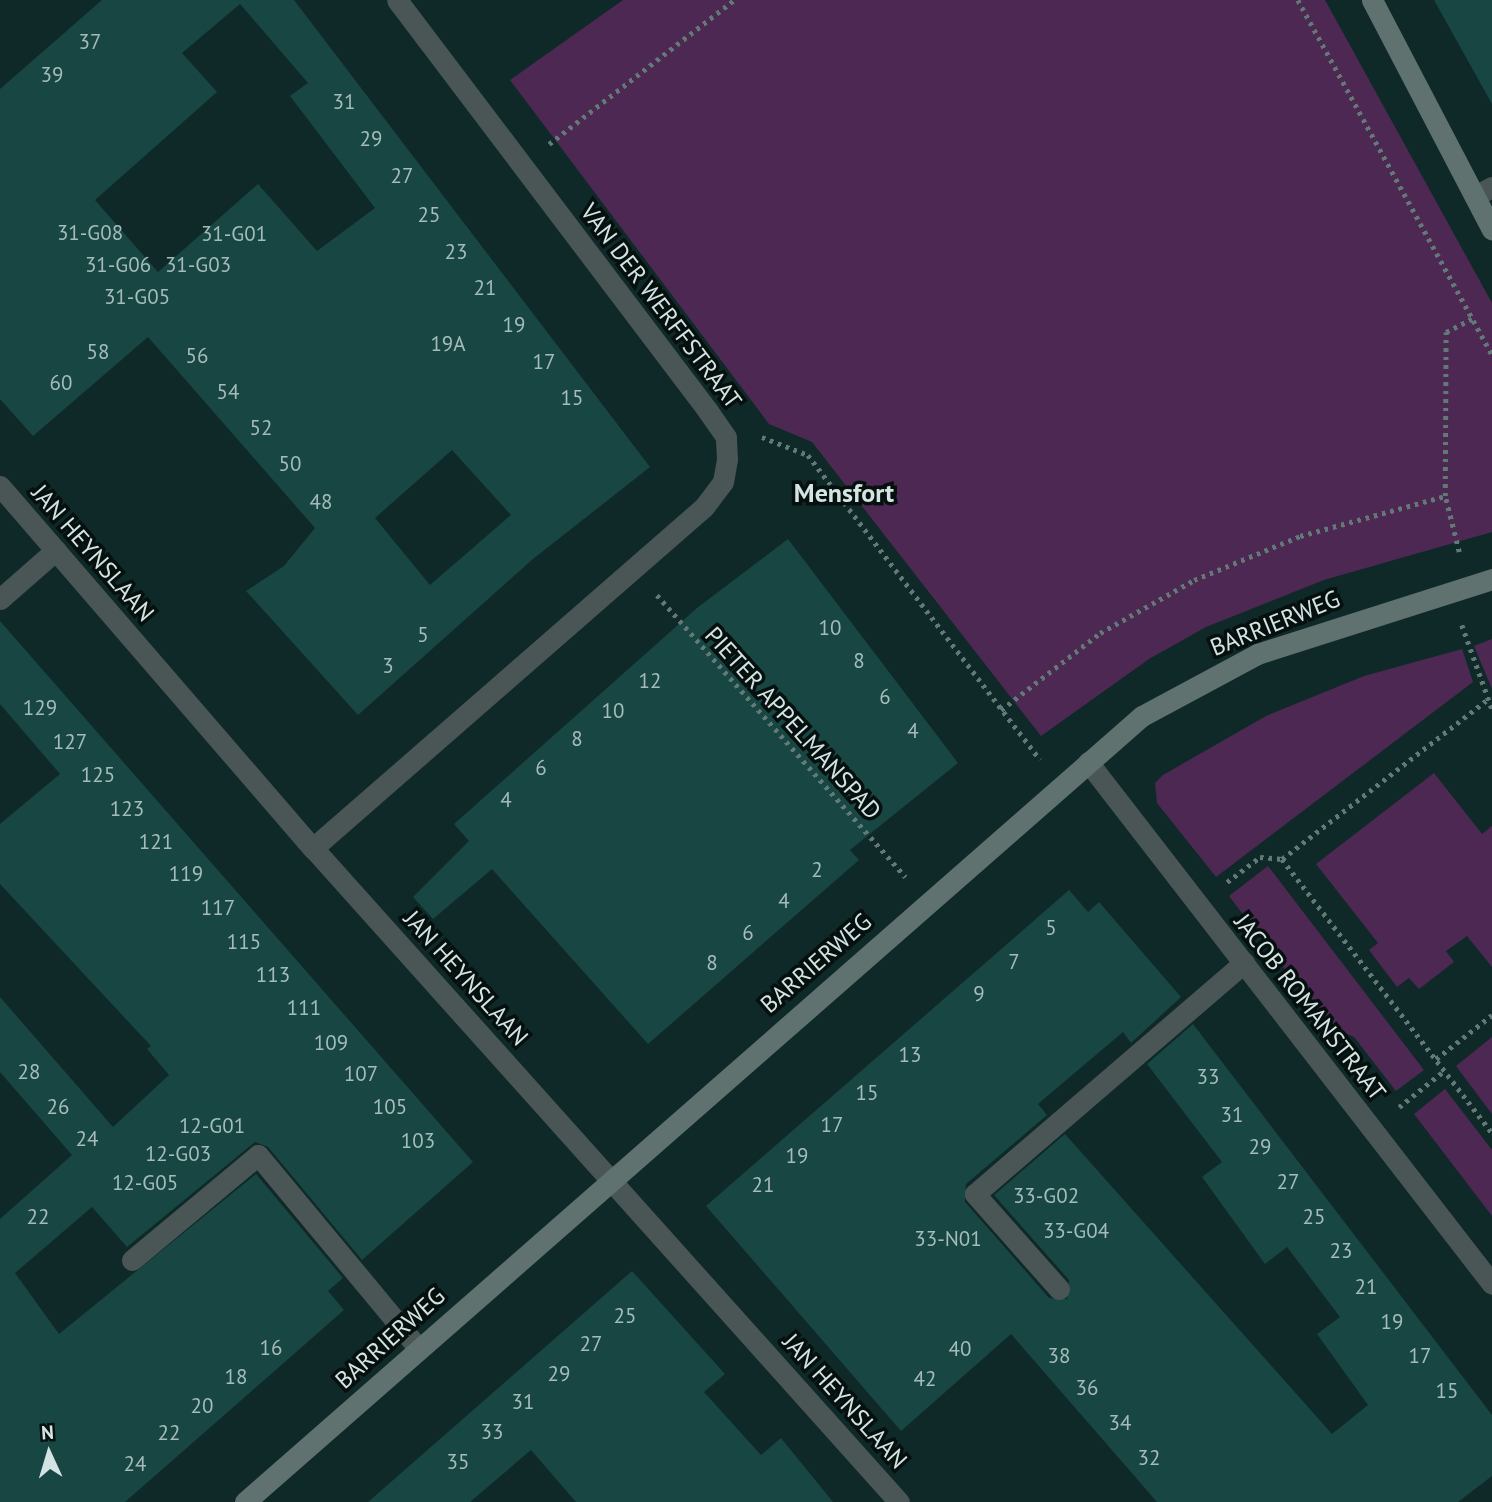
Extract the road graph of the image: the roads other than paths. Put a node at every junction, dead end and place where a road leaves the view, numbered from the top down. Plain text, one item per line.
1 (397, 0) edge
2 (1372, 0) edge
3 (1483, 192) edge
4 (1492, 230) edge
5 (0, 486) edge
6 (56, 550) junction
7 (1492, 579) edge
8 (0, 599) edge
9 (1088, 762) junction
10 (313, 848) junction
11 (1244, 963) junction
12 (611, 1177) junction
13 (132, 1260) dead end
14 (1492, 1284) edge
15 (1059, 1289) dead end
16 (418, 1348) junction
17 (244, 1502) edge
18 (899, 1502) edge

1 - 10 street, VAN DER WERFFSTRAAT
2 - 3 street
3 - 4 street
5 - 6 street, JAN HEYNSLAAN
6 - 8 street
6 - 10 street, JAN HEYNSLAAN
7 - 9 street, BARRIERWEG
9 - 11 street, JACOB ROMANSTRAAT
9 - 12 street, BARRIERWEG
10 - 12 street, JAN HEYNSLAAN
11 - 14 street, JACOB ROMANSTRAAT
11 - 15 street
12 - 16 street, BARRIERWEG
12 - 18 street, JAN HEYNSLAAN
13 - 16 street
16 - 17 street, BARRIERWEG

